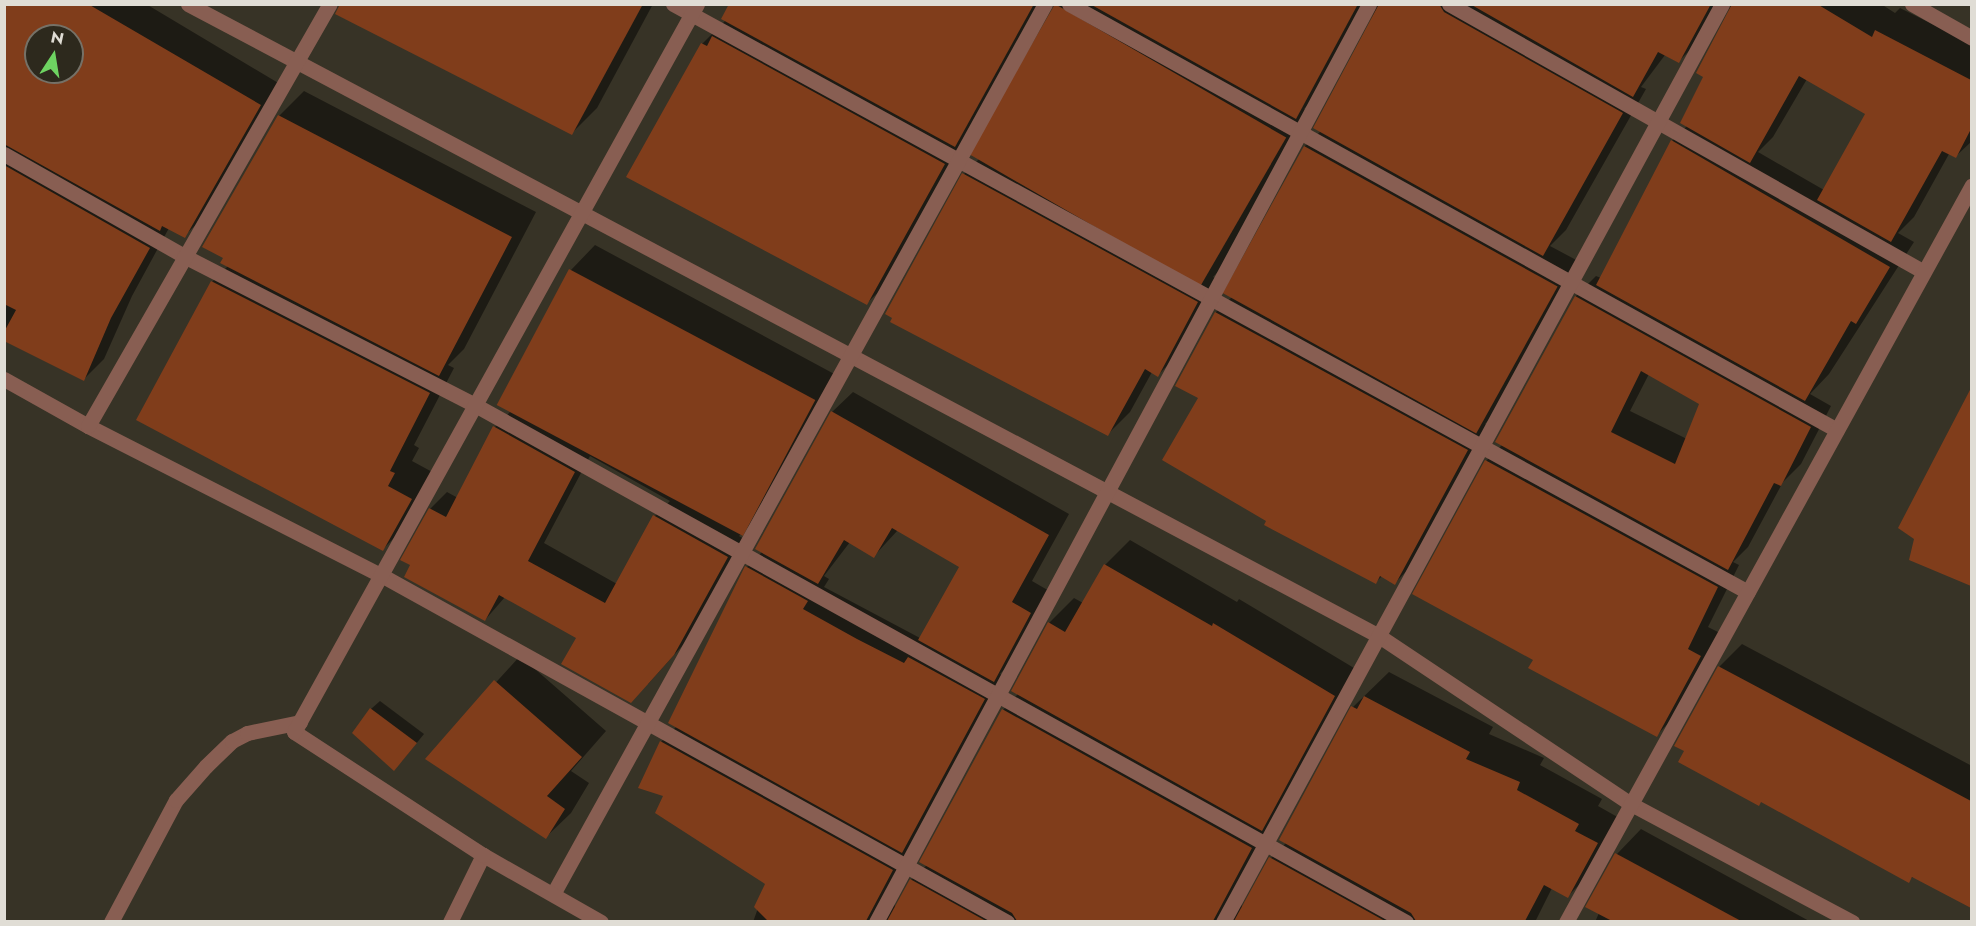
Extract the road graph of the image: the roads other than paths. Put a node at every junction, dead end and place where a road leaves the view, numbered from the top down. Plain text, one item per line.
1 (188, 4) edge
2 (330, 4) edge
3 (674, 4) edge
4 (1045, 4) edge
5 (1069, 4) edge
6 (1368, 4) edge
7 (1449, 4) edge
8 (1722, 4) edge
9 (1912, 4) edge
10 (694, 9) edge
11 (1971, 38) edge
12 (298, 64) junction
13 (1658, 122) junction
14 (1300, 133) junction
15 (4, 154) edge
16 (959, 160) junction
17 (1971, 185) edge
18 (581, 214) junction
19 (184, 256) junction
20 (1924, 272) junction
21 (1571, 282) junction
22 (1211, 298) junction
23 (851, 356) junction
24 (4, 379) edge
25 (475, 405) junction
26 (88, 426) junction
27 (1837, 430) junction
28 (1481, 446) junction
29 (1107, 492) junction
30 (741, 553) junction
31 (381, 575) junction
32 (1748, 592) junction
33 (1379, 636) junction
34 (998, 695) junction
35 (300, 722) junction
36 (648, 723) junction
37 (1631, 804) junction
38 (1266, 843) junction
39 (483, 855) junction
40 (906, 866) junction
41 (553, 894) junction
42 (111, 921) edge
43 (450, 921) edge
44 (601, 921) edge
45 (876, 921) edge
46 (1007, 921) edge
47 (1223, 921) edge
48 (1406, 921) edge
49 (1566, 921) edge
50 (1852, 921) edge

1 - 12 street
2 - 12 street
3 - 10 street
4 - 16 street
5 - 14 street
6 - 14 street
7 - 13 street
8 - 13 street
9 - 11 street
10 - 16 street
10 - 18 street
12 - 18 street
12 - 19 street
13 - 20 street
13 - 21 street
14 - 21 street
14 - 22 street
15 - 19 street
16 - 22 street
16 - 23 street
17 - 20 street
18 - 23 street
18 - 25 street
19 - 25 street
19 - 26 street
20 - 27 street
21 - 27 street
21 - 28 street
22 - 28 street
22 - 29 street
23 - 29 street
23 - 30 street
24 - 26 street
25 - 30 street
25 - 31 street
26 - 31 street
27 - 32 street
28 - 32 street
28 - 33 street
29 - 33 street
29 - 34 street
30 - 34 street
30 - 36 street
31 - 35 street
31 - 36 street
32 - 37 street
33 - 37 street
33 - 38 street
34 - 38 street
34 - 40 street
35 - 39 street
35 - 42 street
36 - 40 street
36 - 41 street
37 - 49 street
37 - 50 street
38 - 47 street
38 - 48 street
39 - 41 street
39 - 43 street
40 - 45 street
40 - 46 street
41 - 44 street

